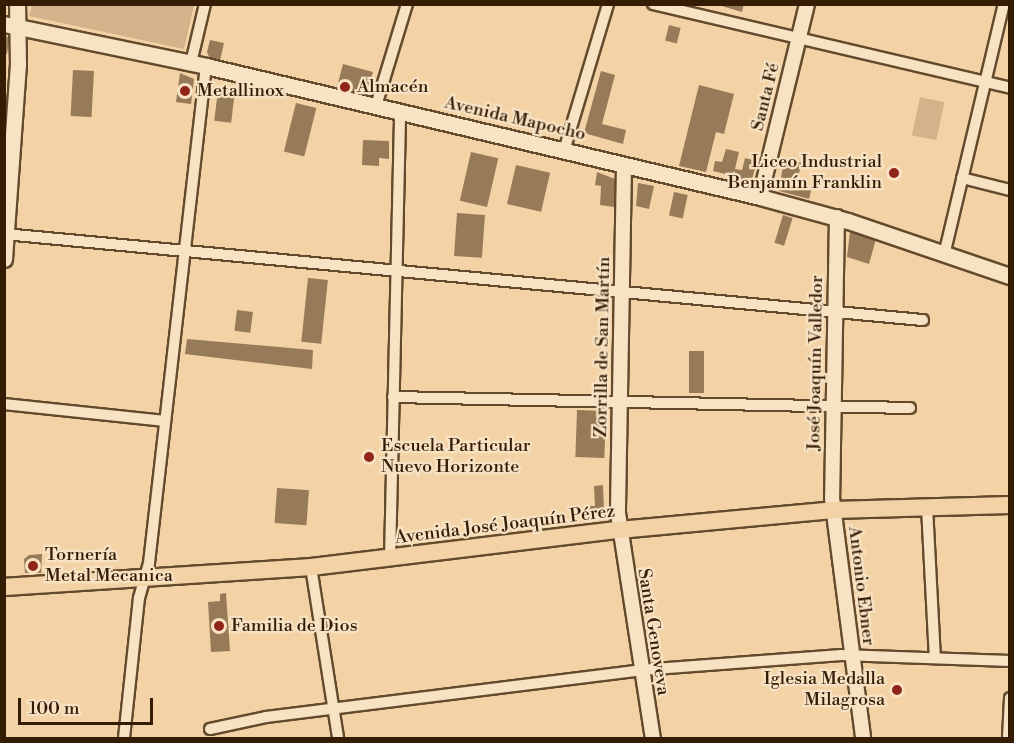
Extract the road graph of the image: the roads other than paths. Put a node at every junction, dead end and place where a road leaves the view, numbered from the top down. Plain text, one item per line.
1 (17, 4) edge
2 (205, 4) edge
3 (407, 4) edge
4 (608, 4) edge
5 (653, 4) edge
6 (807, 4) edge
7 (1004, 4) edge
8 (11, 25) edge
9 (799, 39) junction
10 (198, 65) junction
11 (985, 82) junction
12 (1010, 88) edge
13 (376, 106) junction
14 (400, 112) junction
15 (564, 151) junction
16 (624, 165) junction
17 (962, 178) junction
18 (1010, 190) edge
19 (760, 197) junction
20 (837, 217) junction
21 (5, 234) edge
22 (185, 249) junction
23 (945, 251) junction
24 (4, 260) edge
25 (396, 268) junction
26 (1010, 276) edge
27 (622, 290) junction
28 (835, 312) junction
29 (923, 320) dead end
30 (393, 397) junction
31 (620, 402) junction
32 (4, 404) edge
33 (834, 406) junction
34 (910, 408) dead end
35 (165, 421) junction
36 (1010, 505) edge
37 (927, 507) junction
38 (833, 510) junction
39 (619, 530) junction
40 (390, 559) junction
41 (311, 567) junction
42 (144, 580) junction
43 (4, 587) edge
44 (851, 654) junction
45 (935, 658) junction
46 (1010, 661) edge
47 (641, 670) junction
48 (1010, 698) edge
49 (333, 709) junction
50 (210, 729) dead end
51 (124, 738) edge
52 (338, 738) edge
53 (653, 738) edge
54 (863, 738) edge
55 (1008, 738) edge

1 - 8 main road
2 - 10 street
3 - 13 street
4 - 15 street
5 - 9 street
6 - 9 street, Santa Fé
7 - 11 street
8 - 10 main road, Avenida Mapocho
8 - 21 main road
9 - 11 street
9 - 19 street, Santa Fé
10 - 13 main road, Avenida Mapocho
10 - 22 street
11 - 12 street
11 - 17 street
13 - 14 main road, Avenida Mapocho
14 - 15 main road, Avenida Mapocho
14 - 25 street
15 - 16 main road, Avenida Mapocho
16 - 19 main road, Avenida Mapocho
16 - 27 street, Zorrilla de San Martín
17 - 18 street
17 - 23 street
19 - 20 main road, Avenida Mapocho
20 - 23 main road, Avenida Mapocho
20 - 28 street, José Joaquín Valledor
21 - 22 street
21 - 24 main road
22 - 25 street
22 - 35 street
23 - 26 main road, Avenida Mapocho
25 - 27 street
25 - 30 street
27 - 28 street
27 - 31 street, Zorrilla de San Martín
28 - 29 street
28 - 33 street, José Joaquín Valledor
30 - 31 street
30 - 40 street
31 - 33 street
31 - 39 street, Zorrilla de San Martín
32 - 35 street
33 - 34 street
33 - 38 street, José Joaquín Valledor
35 - 42 street
36 - 37 main road, Avenida José Joaquín Pérez
37 - 38 main road, Avenida José Joaquín Pérez
37 - 45 street
38 - 39 main road, Avenida José Joaquín Pérez
38 - 44 street, Antonio Ebner
39 - 40 main road, Avenida José Joaquín Pérez
39 - 47 street, Santa Genoveva
40 - 41 main road, Avenida José Joaquín Pérez
41 - 42 main road, Avenida José Joaquín Pérez
41 - 49 street
42 - 43 main road, Avenida José Joaquín Pérez
42 - 51 street
44 - 45 street
44 - 47 street
44 - 54 street, Antonio Ebner
45 - 46 street
47 - 49 street
47 - 53 street, Santa Genoveva
48 - 55 street
49 - 50 street
49 - 52 street

